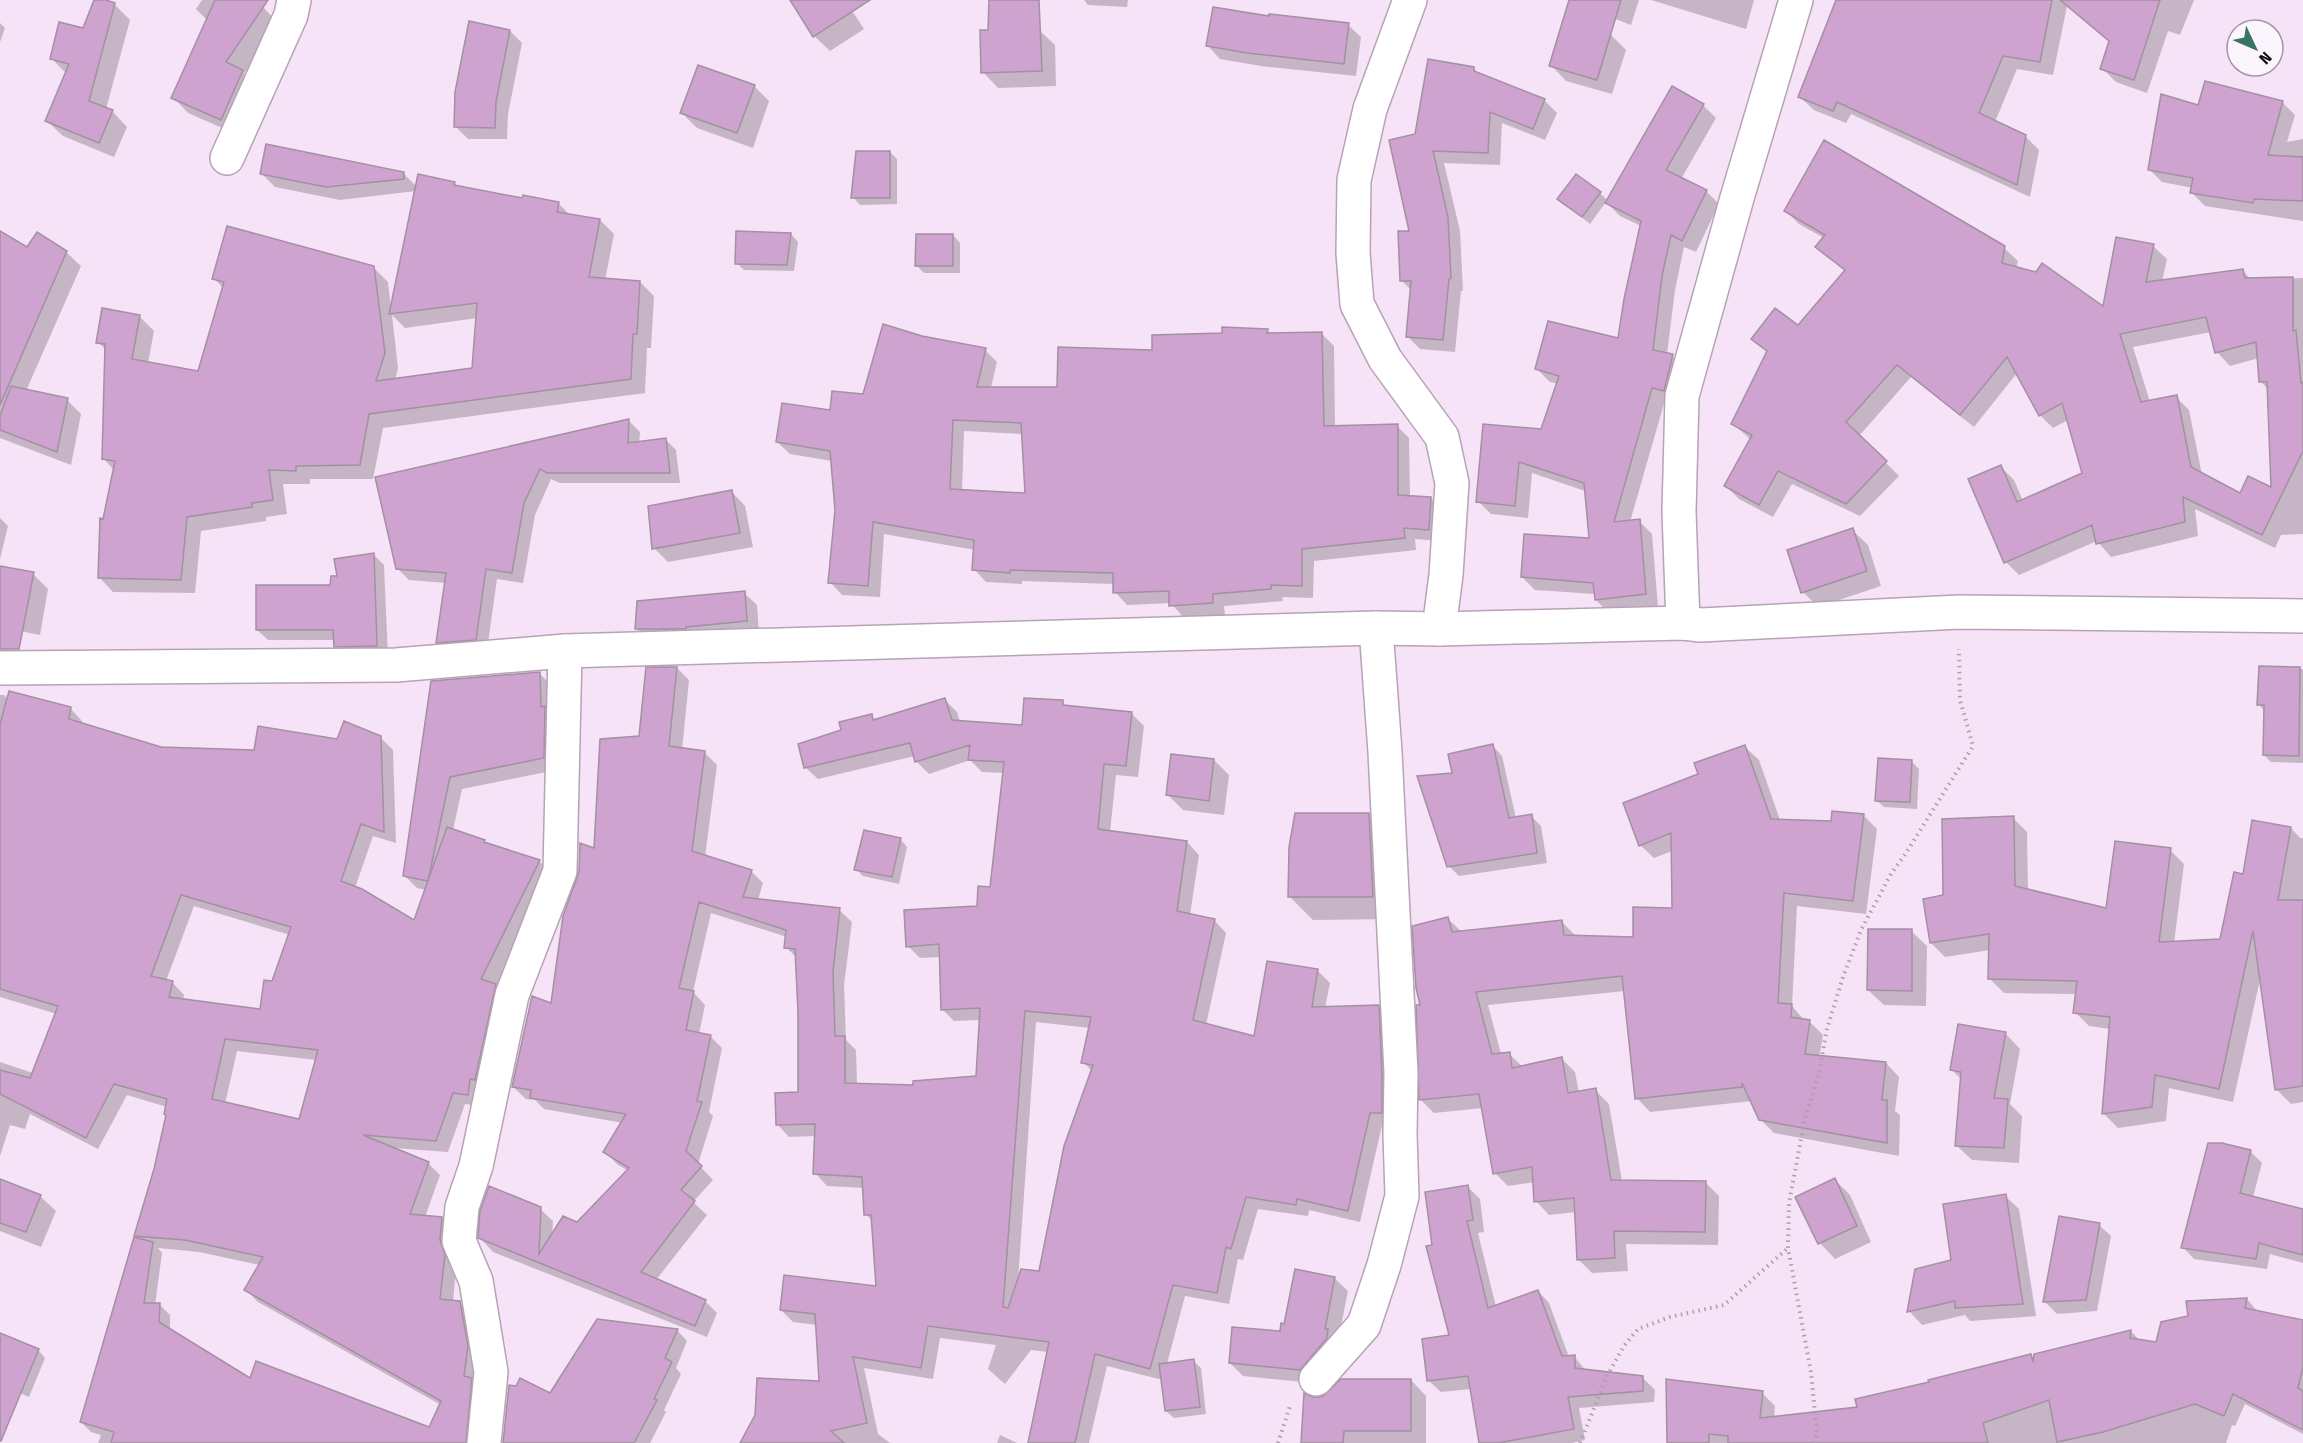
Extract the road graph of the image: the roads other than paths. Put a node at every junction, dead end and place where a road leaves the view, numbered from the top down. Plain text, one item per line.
1 (294, 0) edge
2 (1410, 0) edge
3 (1796, 0) edge
4 (226, 158) dead end
5 (2303, 616) edge
6 (1683, 623) junction
7 (1376, 628) junction
8 (1439, 629) junction
9 (565, 651) junction
10 (0, 668) edge
11 (1316, 1379) dead end
12 (484, 1443) edge

1 - 4 street
2 - 8 street
3 - 6 street
5 - 6 street
6 - 8 street
7 - 8 street
7 - 9 street
7 - 11 street
9 - 10 street
9 - 12 street

